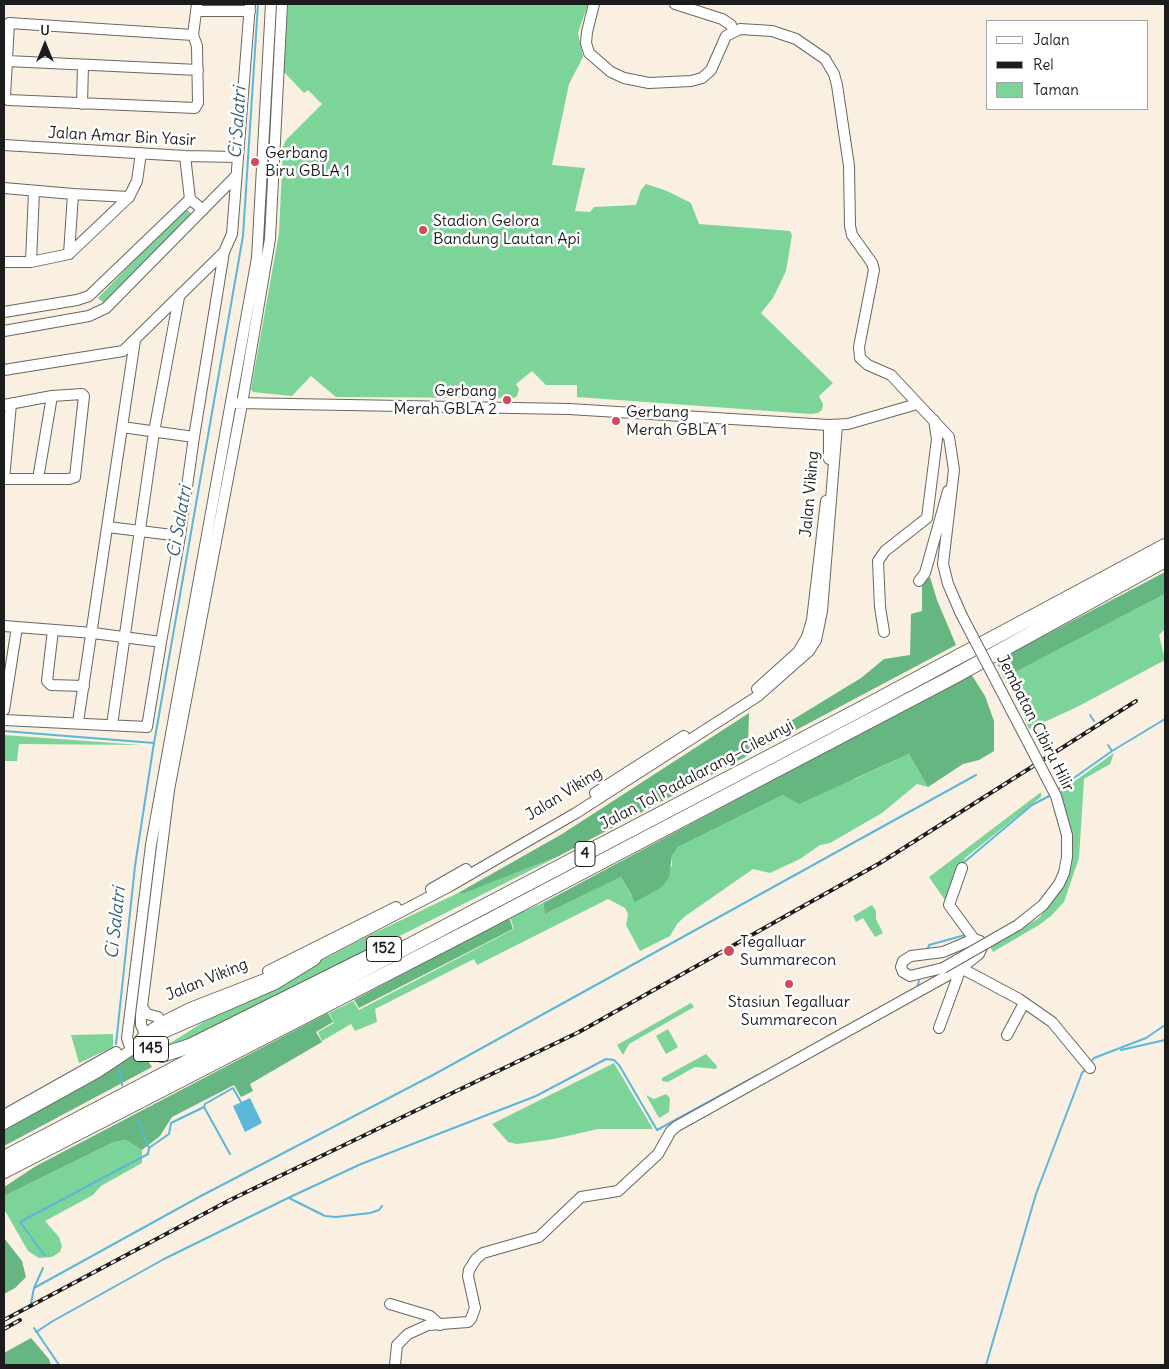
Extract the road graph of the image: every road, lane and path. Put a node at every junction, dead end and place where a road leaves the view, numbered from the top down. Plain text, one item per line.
1 (271, 4) edge
2 (282, 4) edge
3 (594, 4) edge
4 (676, 4) edge
5 (197, 7) edge
6 (250, 8) edge
7 (733, 31) junction
8 (193, 35) junction
9 (7, 61) junction
10 (83, 65) junction
11 (198, 70) junction
12 (82, 104) junction
13 (4, 145) edge
14 (141, 153) junction
15 (185, 156) junction
16 (238, 157) junction
17 (236, 176) junction
18 (4, 188) edge
19 (34, 191) junction
20 (73, 194) junction
21 (129, 197) junction
22 (190, 199) junction
23 (203, 210) junction
24 (224, 252) junction
25 (69, 254) junction
26 (4, 262) edge
27 (31, 262) junction
28 (179, 297) junction
29 (4, 312) edge
30 (152, 325) junction
31 (173, 329) junction
32 (4, 331) edge
33 (135, 340) junction
34 (118, 352) junction
35 (134, 357) junction
36 (4, 370) edge
37 (52, 396) junction
38 (230, 403) junction
39 (242, 404) junction
40 (917, 404) junction
41 (8, 405) edge
42 (934, 420) junction
43 (833, 425) junction
44 (122, 427) junction
45 (154, 432) junction
46 (6, 434) edge
47 (194, 436) junction
48 (38, 479) junction
49 (954, 482) junction
50 (108, 527) junction
51 (141, 532) junction
52 (180, 536) junction
53 (1165, 546) edge
54 (1165, 560) edge
55 (919, 581) dead end
56 (4, 626) edge
57 (17, 627) junction
58 (53, 630) junction
59 (884, 632) dead end
60 (91, 633) junction
61 (125, 637) junction
62 (161, 642) junction
63 (84, 686) junction
64 (4, 710) edge
65 (4, 720) edge
66 (78, 722) junction
67 (112, 726) junction
68 (962, 868) dead end
69 (451, 933) junction
70 (974, 939) junction
71 (314, 958) junction
72 (919, 958) junction
73 (962, 968) junction
74 (939, 969) junction
75 (914, 975) junction
76 (324, 978) joint
77 (1024, 1003) junction
78 (142, 1007) junction
79 (158, 1017) junction
80 (939, 1028) dead end
81 (143, 1031) junction
82 (1007, 1035) dead end
83 (129, 1047) junction
84 (1087, 1065) dead end
85 (4, 1115) edge
86 (4, 1124) edge
87 (4, 1158) edge
88 (4, 1171) edge
89 (390, 1304) dead end
90 (440, 1324) junction
91 (396, 1365) edge

1 - 38 street
2 - 39 street
3 - 7 street
4 - 7 street
5 - 6 street
5 - 8 street
6 - 16 street
7 - 40 street, Jembatan Cibiru Hilir
8 - 9 street
8 - 11 street
9 - 10 street
9 - 12 street
10 - 11 street
10 - 12 street
11 - 12 street
13 - 14 street, Jalan Amar Bin Yasir
14 - 15 street, Jalan Amar Bin Yasir
14 - 21 street
15 - 16 street, Jalan Amar Bin Yasir
15 - 22 street
16 - 17 street
17 - 23 street
17 - 24 street
18 - 19 street
19 - 20 street
19 - 27 street
20 - 21 street
20 - 25 street
21 - 25 street
22 - 23 street
22 - 29 street
23 - 32 street
24 - 28 street
24 - 47 street
25 - 27 street
26 - 27 street
28 - 30 street
28 - 31 street
30 - 31 street
30 - 33 street
31 - 45 street
33 - 34 street
33 - 35 street
34 - 35 street
34 - 36 street
35 - 44 street
37 - 41 street
37 - 48 street
37 - 48 street
38 - 39 street
38 - 83 street
39 - 43 street
39 - 78 street
40 - 42 street, Jembatan Cibiru Hilir
40 - 43 street
41 - 46 street
42 - 49 street, Jembatan Cibiru Hilir
42 - 59 street
43 - 71 street, Jalan Viking
43 - 79 street, Jalan Viking
44 - 45 street
44 - 50 street
45 - 47 street
45 - 51 street
46 - 48 street
47 - 52 street
49 - 55 street
49 - 74 street, Jembatan Cibiru Hilir, bridge
50 - 51 street
50 - 60 street
51 - 52 street
51 - 61 street
52 - 62 street
53 - 69 highway, Jalan Tol Padalarang–Cileunyi / 4
54 - 69 highway, Jalan Tol Padalarang–Cileunyi / 4
56 - 57 street
57 - 58 street
57 - 64 street
58 - 60 street
58 - 63 street
60 - 61 street
60 - 63 street
61 - 62 street
61 - 67 street
62 - 67 street
63 - 66 street
65 - 66 street
66 - 67 street
68 - 70 street
69 - 76 highway, 152
69 - 87 highway, Jalan Tol Padalarang–Cileunyi / 4
69 - 88 highway, Jalan Tol Padalarang–Cileunyi / 4
70 - 72 street
70 - 73 street
71 - 76 highway, 145
71 - 81 street, Jalan Viking
72 - 74 street
72 - 75 street
72 - 75 street
73 - 77 street
73 - 80 street
73 - 90 street
74 - 75 street, Jembatan Cibiru Hilir
77 - 82 street
77 - 84 street
78 - 79 street
78 - 81 street
79 - 81 street, Jalan Viking
81 - 83 street, Jalan Viking
83 - 85 street
83 - 86 street
89 - 90 street
90 - 91 street

